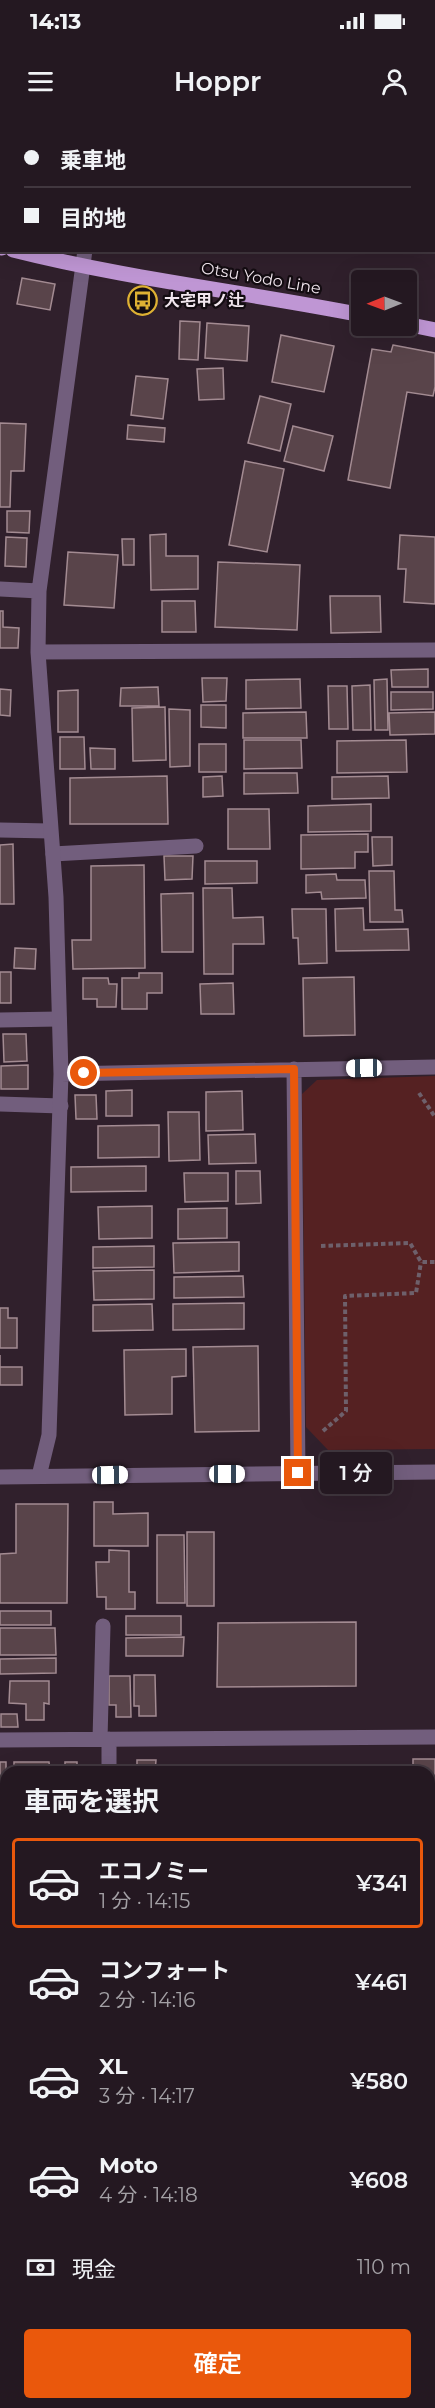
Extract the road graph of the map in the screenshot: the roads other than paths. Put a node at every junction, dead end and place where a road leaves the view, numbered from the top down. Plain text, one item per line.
1 (21, 252) edge
2 (85, 252) edge
3 (81, 267) junction
4 (351, 313) edge
5 (417, 326) edge
6 (435, 330) edge
7 (0, 589) edge
8 (39, 591) junction
9 (435, 650) edge
10 (38, 652) junction
11 (0, 830) edge
12 (50, 831) junction
13 (196, 846) dead end
14 (52, 854) junction
15 (59, 1019) junction
16 (0, 1020) edge
17 (435, 1067) edge
18 (294, 1069) junction
19 (61, 1074) junction
20 (0, 1104) edge
21 (61, 1106) junction
22 (435, 1472) edge
23 (298, 1473) junction
24 (39, 1476) junction
25 (0, 1477) edge
26 (103, 1626) dead end
27 (435, 1737) edge
28 (105, 1739) junction
29 (0, 1740) edge
30 (108, 1766) edge

1 - 3 main road, Otsu Yodo Line
2 - 3 street
3 - 4 main road, Otsu Yodo Line
3 - 8 street
5 - 6 main road
7 - 8 street
8 - 10 street
9 - 10 street
10 - 12 street
11 - 12 street
12 - 14 street
13 - 14 street
14 - 15 street
15 - 16 street
15 - 19 street
17 - 18 street
18 - 19 street
18 - 23 street
19 - 21 street
20 - 21 street
21 - 24 street
22 - 23 street
23 - 24 street
24 - 25 street
26 - 28 street
27 - 28 street
28 - 29 street
28 - 30 street

